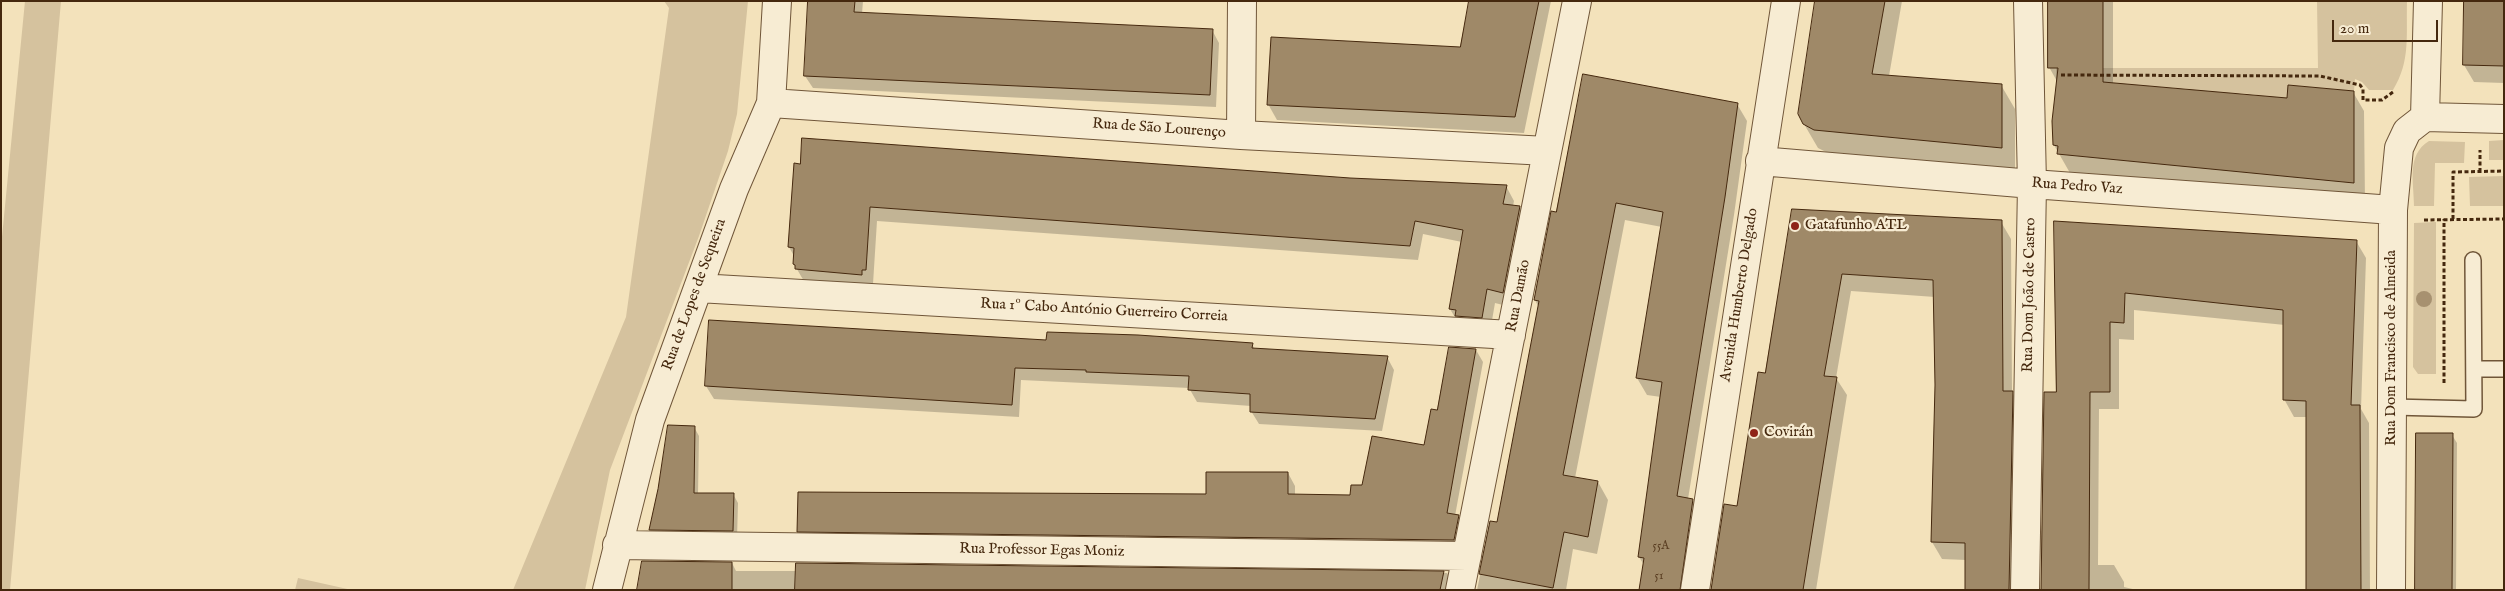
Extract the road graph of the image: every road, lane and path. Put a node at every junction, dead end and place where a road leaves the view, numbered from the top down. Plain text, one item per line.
1 (777, 1) edge
2 (1242, 1) edge
3 (1577, 1) edge
4 (1786, 1) edge
5 (2028, 1) edge
6 (2428, 1) edge
7 (2056, 75) dead end
8 (2363, 100) dead end
9 (771, 103) junction
10 (2425, 117) junction
11 (2504, 118) edge
12 (1241, 135) junction
13 (2480, 148) dead end
14 (1547, 151) junction
15 (1760, 161) junction
16 (2504, 171) edge
17 (2480, 172) junction
18 (2032, 184) junction
19 (2393, 215) junction
20 (2444, 219) junction
21 (2454, 219) junction
22 (2504, 219) edge
23 (2473, 260) dead end
24 (698, 288) junction
25 (1511, 335) junction
26 (2474, 369) junction
27 (2504, 369) edge
28 (2392, 408) junction
29 (2444, 408) junction
30 (617, 545) junction
31 (1467, 556) junction
32 (607, 590) edge
33 (1460, 590) edge
34 (1695, 590) edge
35 (2025, 590) edge
36 (2391, 590) edge

1 - 9 street, Rua de Lopes de Sequeira
2 - 12 street
3 - 14 street, Rua Damão
4 - 15 street, Avenida Humberto Delgado
5 - 18 street, Rua Dom João de Castro
6 - 10 street
7 - 8 path
9 - 12 street, Rua de São Lourenço
9 - 24 street, Rua de Lopes de Sequeira
10 - 11 street
10 - 19 street, Rua Dom Francisco de Almeida
12 - 14 street, Rua de São Lourenço
13 - 17 path
14 - 25 street, Rua Damão
15 - 18 street, Rua Pedro Vaz
15 - 34 street, Avenida Humberto Delgado
16 - 17 path
17 - 21 path
18 - 19 street, Rua Pedro Vaz
18 - 35 street, Rua Dom João de Castro
19 - 20 path
19 - 28 street, Rua Dom Francisco de Almeida
20 - 21 path
20 - 29 path
21 - 22 path
23 - 26 lane
24 - 25 street, Rua 1º Cabo António Guerreiro Correia
24 - 30 street, Rua de Lopes de Sequeira
25 - 31 street, Rua Damão
26 - 27 lane
26 - 29 lane
28 - 29 lane
28 - 36 street, Rua Dom Francisco de Almeida
30 - 31 street, Rua Professor Egas Moniz
30 - 32 street, Rua de Lopes de Sequeira
31 - 33 street, Rua Damão

